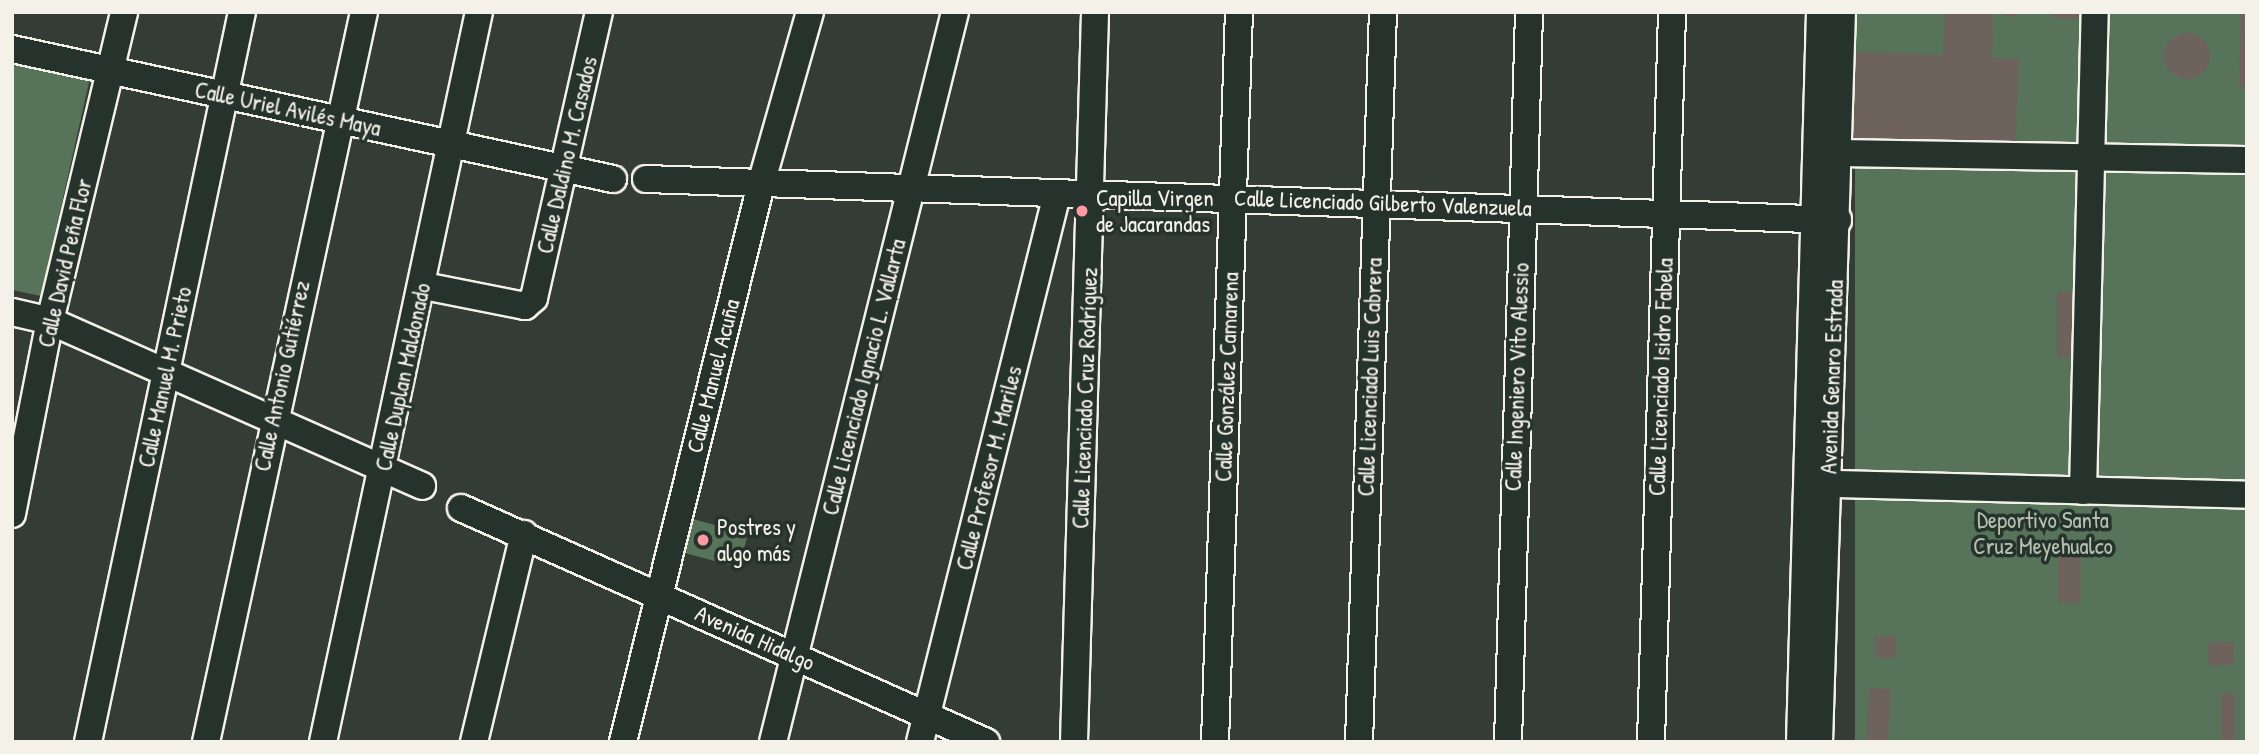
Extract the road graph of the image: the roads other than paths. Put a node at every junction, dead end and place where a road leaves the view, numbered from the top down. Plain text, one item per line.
1 (124, 12) edge
2 (242, 12) edge
3 (364, 12) edge
4 (479, 12) edge
5 (599, 12) edge
6 (810, 12) edge
7 (955, 12) edge
8 (1095, 12) edge
9 (1239, 12) edge
10 (1382, 12) edge
11 (1529, 12) edge
12 (1672, 12) edge
13 (1819, 12) edge
14 (1842, 12) edge
15 (2095, 12) edge
16 (12, 49) edge
17 (111, 71) junction
18 (224, 95) junction
19 (339, 120) junction
20 (451, 143) junction
21 (1839, 153) junction
22 (2090, 157) junction
23 (2247, 160) edge
24 (564, 169) junction
25 (613, 178) dead end
26 (646, 179) dead end
27 (761, 184) junction
28 (910, 189) junction
29 (1057, 194) junction
30 (1091, 194) junction
31 (1232, 198) junction
32 (1376, 203) junction
33 (1522, 208) junction
34 (1665, 212) junction
35 (1826, 219) junction
36 (424, 286) junction
37 (12, 312) edge
38 (50, 321) junction
39 (166, 372) junction
40 (272, 420) junction
41 (383, 468) junction
42 (1840, 484) dead end
43 (422, 486) dead end
44 (2083, 491) junction
45 (2247, 495) edge
46 (461, 508) dead end
47 (12, 514) edge
48 (524, 534) junction
49 (659, 595) junction
50 (795, 655) junction
51 (927, 715) junction
52 (88, 742) edge
53 (206, 742) edge
54 (323, 742) edge
55 (474, 742) edge
56 (623, 742) edge
57 (773, 742) edge
58 (920, 742) edge
59 (986, 742) edge
60 (1074, 742) edge
61 (1215, 742) edge
62 (1359, 742) edge
63 (1508, 742) edge
64 (1651, 742) edge
65 (1800, 742) edge
66 (1819, 742) edge

1 - 17 street, Calle David Peña Flor
2 - 18 street, Calle Manuel M. Prieto
3 - 19 street, Calle Antonio Gutiérrez
4 - 20 street, Calle Duplan Maldonado
5 - 24 street, Calle Daldino M. Casados
6 - 27 street, Calle Manuel Acuña
7 - 28 street, Calle Licenciado Ignacio L. Vallarta
8 - 30 street, Calle Licenciado Cruz Rodríguez
9 - 31 street, Calle González Camarena
10 - 32 street, Calle Licenciado Luis Cabrera
11 - 33 street, Calle Ingeniero Vito Alessio
12 - 34 street, Calle Licenciado Isidro Fabela
13 - 35 street, Avenida Genaro Estrada
14 - 21 street, Avenida Genaro Estrada
15 - 22 street
16 - 17 street, Calle Uriel Avilés Maya
17 - 18 street, Calle Uriel Avilés Maya
17 - 38 street, Calle David Peña Flor
18 - 19 street, Calle Uriel Avilés Maya
18 - 39 street, Calle Manuel M. Prieto
19 - 20 street, Calle Uriel Avilés Maya
19 - 40 street, Calle Antonio Gutiérrez
20 - 24 street, Calle Uriel Avilés Maya
20 - 36 street, Calle Duplan Maldonado
21 - 22 street
21 - 35 street, Avenida Genaro Estrada
22 - 23 street
22 - 44 street
24 - 25 street, Calle Uriel Avilés Maya
24 - 36 street, Calle Daldino M. Casados
26 - 27 street, Calle Licenciado Gilberto Valenzuela
27 - 28 street, Calle Licenciado Gilberto Valenzuela
27 - 49 street, Calle Manuel Acuña
28 - 29 street, Calle Licenciado Gilberto Valenzuela
28 - 50 street, Calle Licenciado Ignacio L. Vallarta
29 - 30 street, Calle Licenciado Gilberto Valenzuela
29 - 51 street, Calle Profesor M. Mariles
30 - 31 street, Calle Licenciado Gilberto Valenzuela
30 - 60 street, Calle Licenciado Cruz Rodríguez
31 - 32 street, Calle Licenciado Gilberto Valenzuela
31 - 61 street, Calle González Camarena
32 - 33 street, Calle Licenciado Gilberto Valenzuela
32 - 62 street, Calle Licenciado Luis Cabrera
33 - 34 street, Calle Licenciado Gilberto Valenzuela
33 - 63 street, Calle Ingeniero Vito Alessio
34 - 35 street, Calle Licenciado Gilberto Valenzuela
34 - 64 street, Calle Licenciado Isidro Fabela
35 - 65 street, Avenida Genaro Estrada
35 - 66 street, Avenida Genaro Estrada
36 - 41 street, Calle Duplan Maldonado
37 - 38 street
38 - 39 street
38 - 47 street, Calle David Peña Flor
39 - 40 street
39 - 52 street, Calle Manuel M. Prieto
40 - 41 street
40 - 53 street, Calle Antonio Gutiérrez
41 - 43 street
41 - 54 street, Calle Duplan Maldonado
42 - 44 street
44 - 45 street
46 - 48 street, Avenida Hidalgo
48 - 49 street, Avenida Hidalgo
48 - 55 street
49 - 50 street, Avenida Hidalgo
49 - 56 street, Calle Manuel Acuña
50 - 51 street, Avenida Hidalgo
50 - 57 street, Calle Licenciado Ignacio L. Vallarta
51 - 58 street, Calle Profesor M. Mariles
51 - 59 street, Avenida Hidalgo

